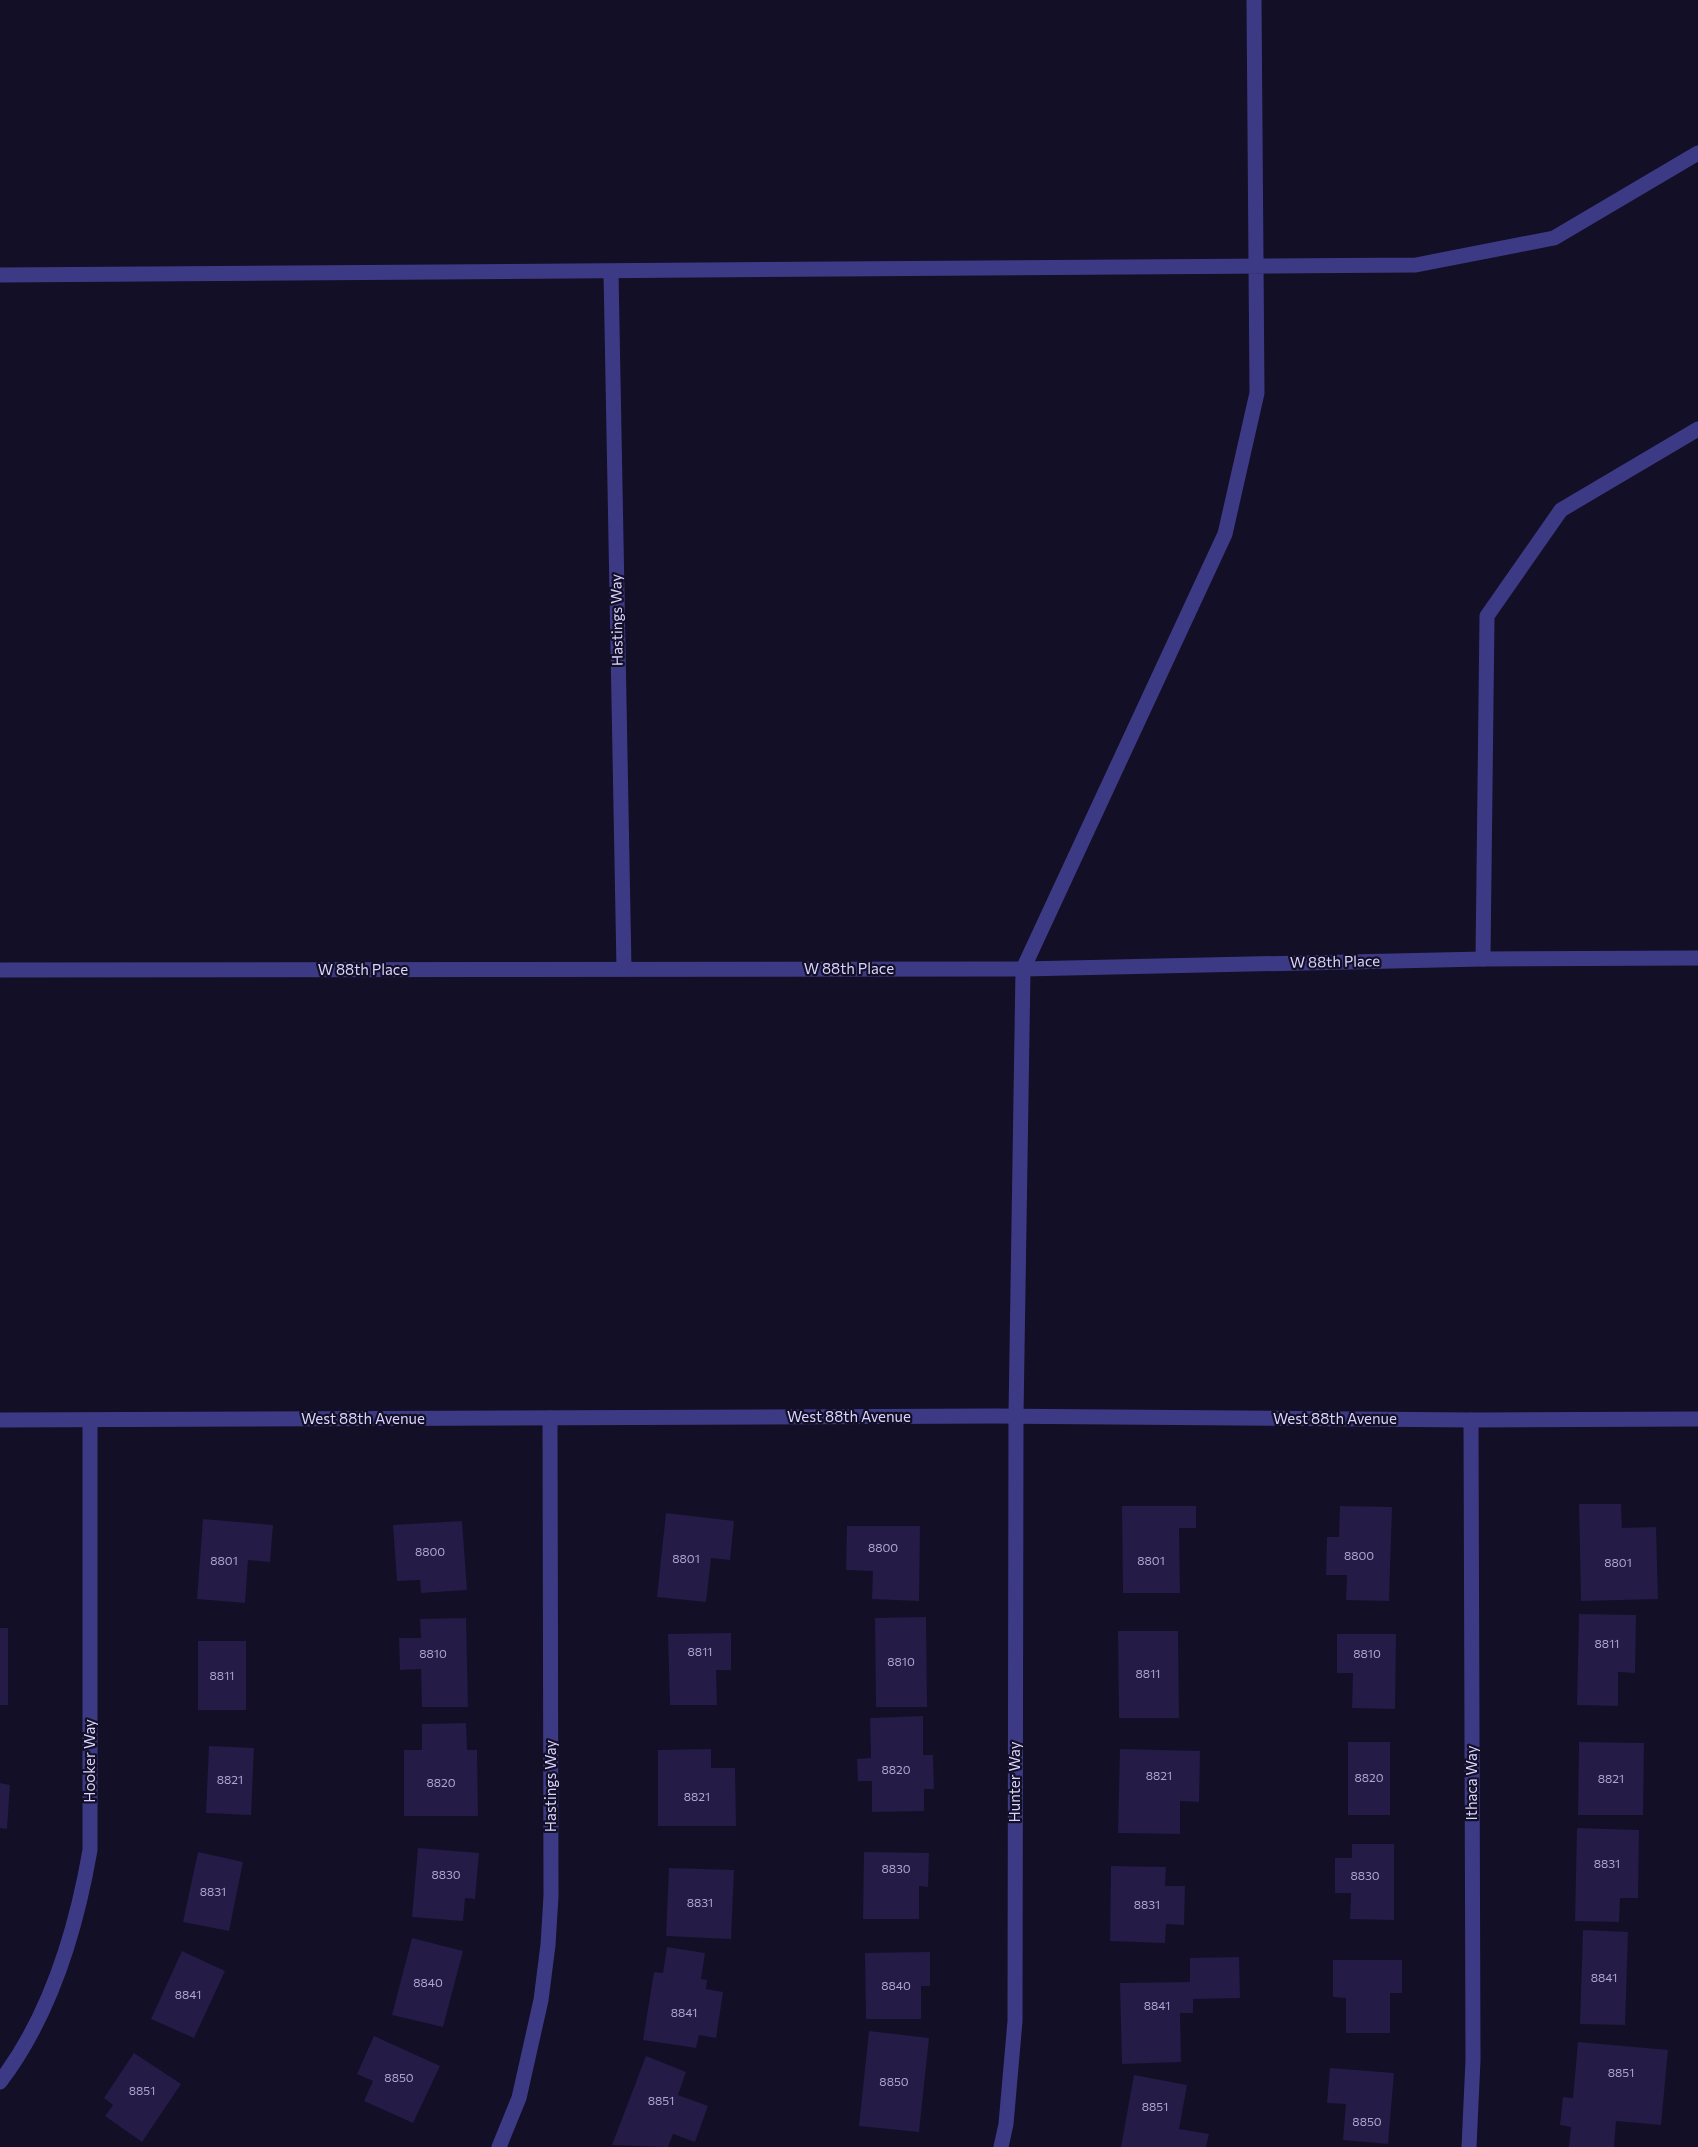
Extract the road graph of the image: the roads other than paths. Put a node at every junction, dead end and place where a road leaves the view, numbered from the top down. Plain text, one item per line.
1 (1254, 0) edge
2 (1698, 153) edge
3 (1255, 268) junction
4 (611, 272) junction
5 (0, 275) edge
6 (1698, 429) edge
7 (1698, 958) edge
8 (1483, 959) junction
9 (624, 969) junction
10 (1023, 969) junction
11 (0, 970) edge
12 (1016, 1416) junction
13 (550, 1418) junction
14 (1698, 1419) edge
15 (0, 1420) edge
16 (90, 1420) junction
17 (1471, 1420) junction
18 (0, 2082) edge
19 (499, 2147) edge
20 (1000, 2147) edge
21 (1469, 2147) edge

1 - 3 street
2 - 3 street
3 - 4 street
3 - 10 street
4 - 5 street
4 - 9 street, Hastings Way
6 - 8 street
7 - 8 street, W 88th Place
8 - 10 street, W 88th Place
9 - 10 street, W 88th Place
9 - 11 street, W 88th Place
10 - 12 street, Hunter Way
12 - 13 street, West 88th Avenue
12 - 17 street, West 88th Avenue
12 - 20 street, Hunter Way
13 - 16 street, West 88th Avenue
13 - 19 street, Hastings Way
14 - 17 street, West 88th Avenue
15 - 16 street, West 88th Avenue
16 - 18 street, Hooker Way
17 - 21 street, Ithaca Way

